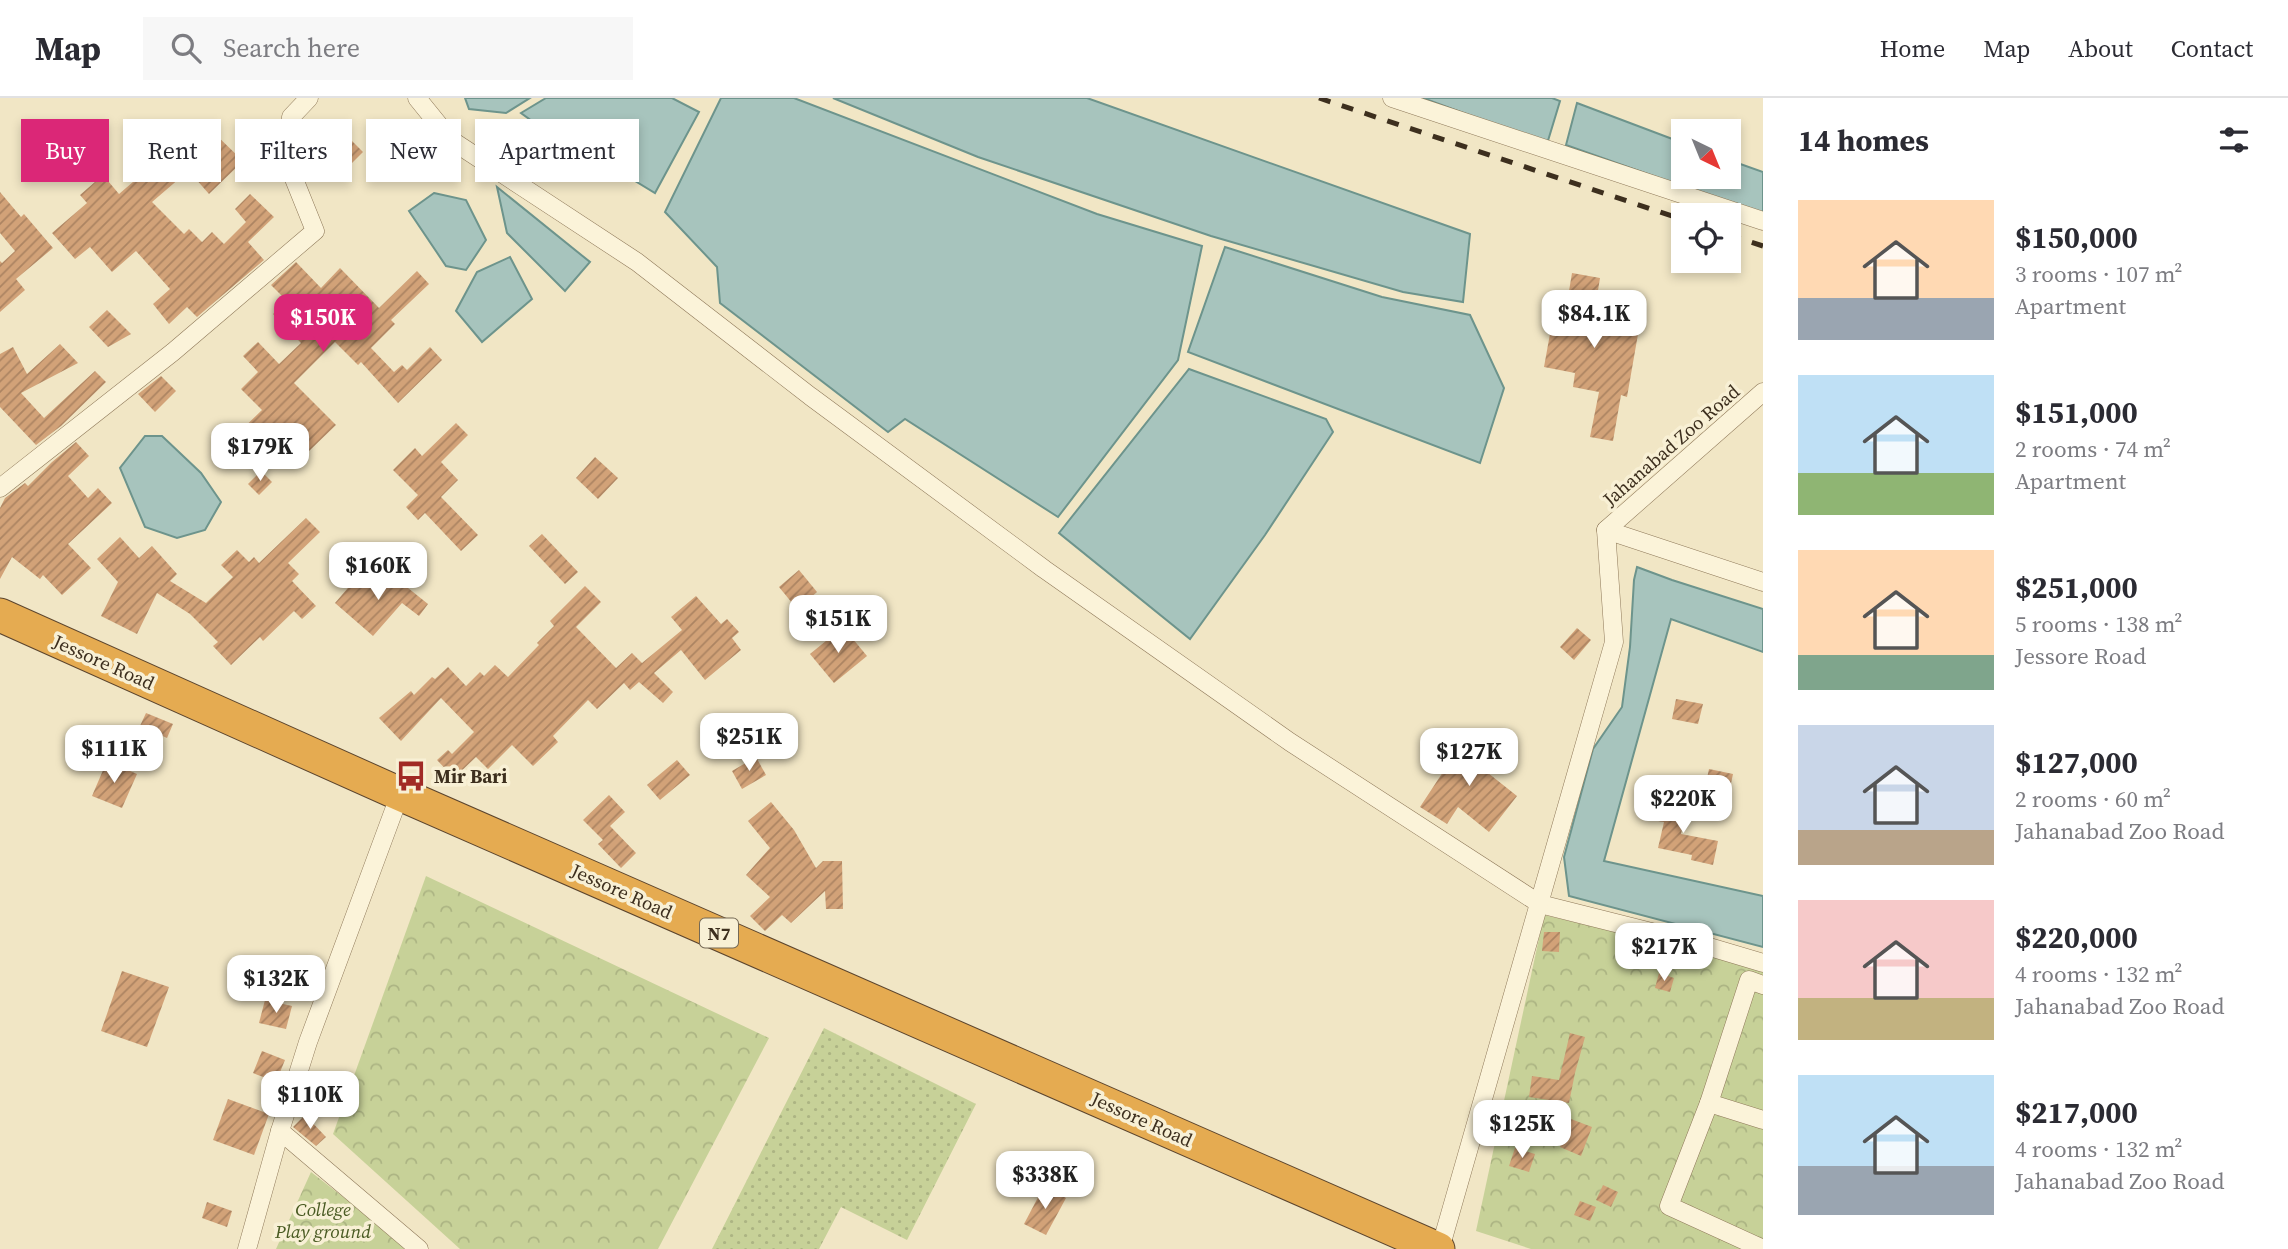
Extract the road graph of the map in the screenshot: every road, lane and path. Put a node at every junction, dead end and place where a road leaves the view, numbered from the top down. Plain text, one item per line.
1 (309, 98) edge
2 (417, 98) edge
3 (1392, 98) edge
4 (1763, 221) edge
5 (1763, 391) edge
6 (0, 488) edge
7 (1606, 530) junction
8 (1763, 582) edge
9 (0, 615) edge
10 (400, 794) junction
11 (1540, 904) junction
12 (1763, 963) edge
13 (1763, 985) edge
14 (1709, 1103) junction
15 (1763, 1120) edge
16 (280, 1131) junction
17 (247, 1249) edge
18 (419, 1249) edge
19 (1439, 1249) edge
20 (1763, 1249) edge

1 - 6 street
2 - 11 street
3 - 4 street
5 - 7 street, Jahanabad Zoo Road
7 - 8 street, Jahanabad Zoo Road
7 - 11 street, Jahanabad Zoo Road
9 - 10 highway, Jessore Road / N7
10 - 16 street
10 - 19 highway, Jessore Road / N7
11 - 12 street
11 - 19 street, Jahanabad Zoo Road
13 - 14 street
14 - 15 street
14 - 20 street
16 - 17 street
16 - 18 street

